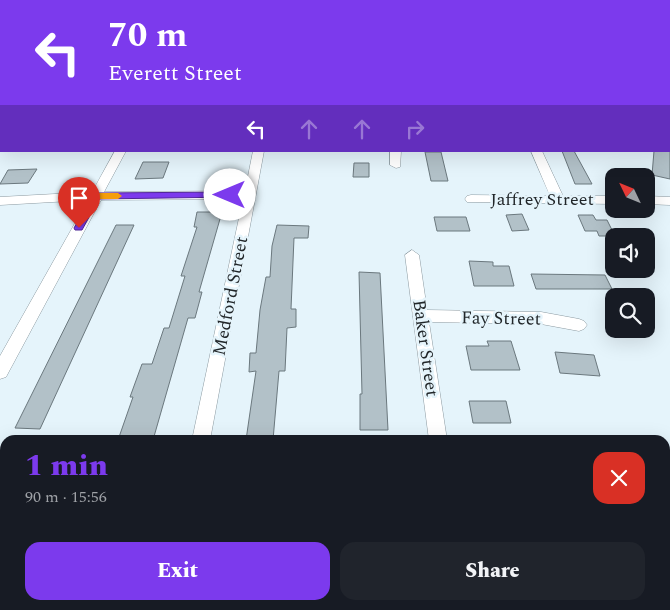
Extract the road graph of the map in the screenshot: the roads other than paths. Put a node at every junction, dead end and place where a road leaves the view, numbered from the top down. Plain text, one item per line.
1 (120, 152) edge
2 (260, 152) edge
3 (395, 152) edge
4 (536, 152) edge
5 (396, 165) dead end
6 (250, 195) junction
7 (96, 196) junction
8 (471, 199) dead end
9 (558, 199) junction
10 (605, 200) edge
11 (655, 200) edge
12 (0, 201) edge
13 (670, 201) edge
14 (412, 256) dead end
15 (422, 316) junction
16 (579, 324) dead end
17 (0, 372) edge
18 (203, 435) edge
19 (437, 435) edge

1 - 7 street
2 - 6 street, Medford Street
3 - 5 street
4 - 9 street
6 - 7 street
6 - 18 street, Medford Street
7 - 12 street
7 - 17 street
8 - 9 street, Jaffrey Street
9 - 10 street, Jaffrey Street
11 - 13 street
14 - 15 street, Baker Street
15 - 16 street, Fay Street
15 - 19 street, Baker Street

